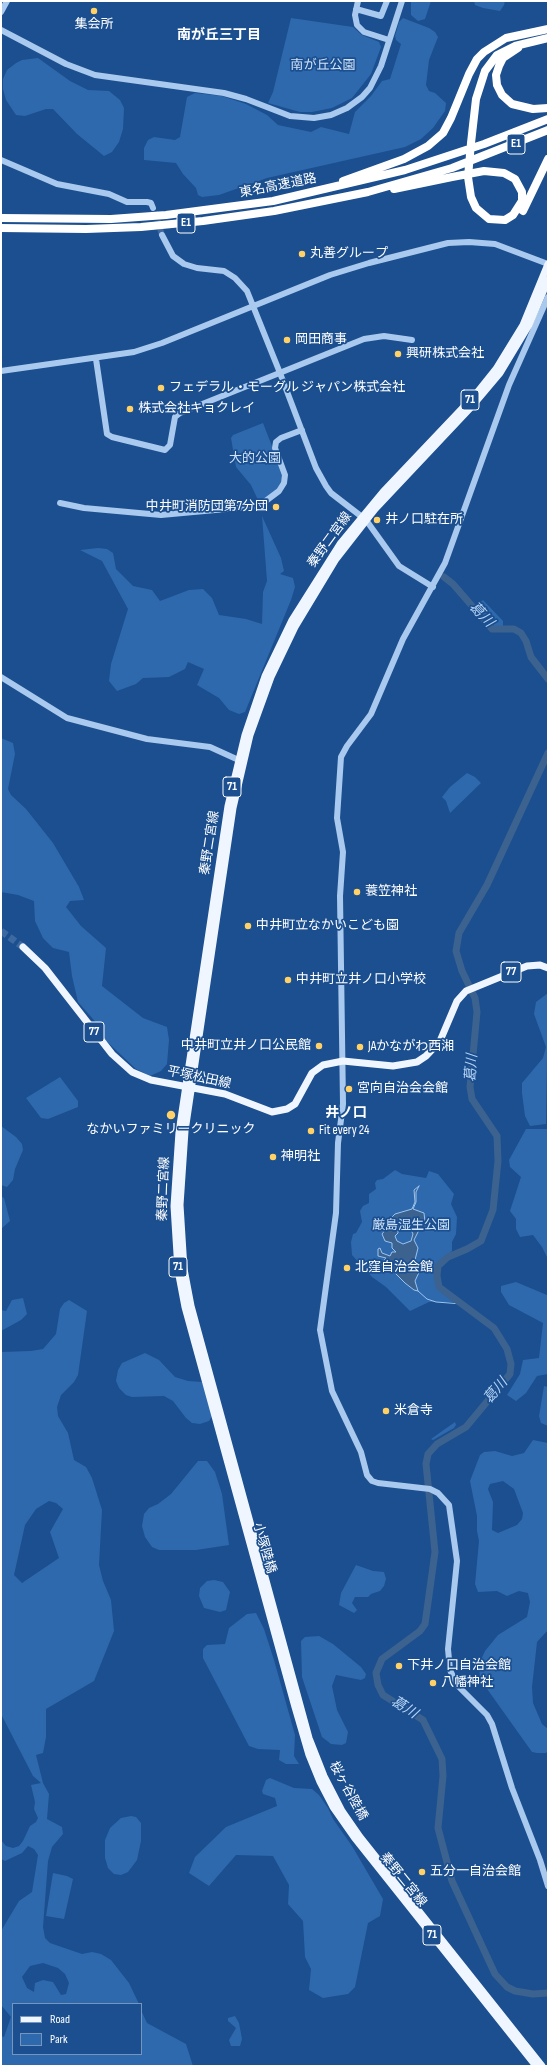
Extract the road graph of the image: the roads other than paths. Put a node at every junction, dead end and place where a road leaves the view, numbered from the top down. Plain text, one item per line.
1 (7, 1) edge
2 (358, 1) edge
3 (387, 1) edge
4 (402, 1) edge
5 (356, 9) junction
6 (1, 12) edge
7 (547, 29) edge
8 (1, 30) edge
9 (548, 38) edge
10 (389, 40) junction
11 (529, 42) junction
12 (548, 108) edge
13 (548, 119) edge
14 (548, 130) edge
15 (548, 159) edge
16 (1, 160) edge
17 (368, 192) junction
18 (273, 201) junction
19 (153, 208) dead end
20 (1, 218) edge
21 (1, 228) edge
22 (162, 235) tunnel mouth
23 (548, 264) edge
24 (548, 280) edge
25 (548, 297) edge
26 (253, 306) junction
27 (412, 340) dead end
28 (96, 359) junction
29 (1, 372) edge
30 (280, 373) junction
31 (302, 430) junction
32 (60, 503) dead end
33 (364, 518) junction
34 (433, 587) junction
35 (1, 677) edge
36 (240, 760) junction
37 (23, 947) tunnel mouth
38 (548, 968) edge
39 (343, 1061) junction
40 (189, 1088) junction
41 (244, 1514) joint
42 (313, 1758) joint
43 (357, 1837) joint
44 (548, 1886) edge
45 (512, 2030) junction
46 (536, 2066) edge
47 (542, 2066) edge

1 - 6 street
2 - 5 street
3 - 5 street
4 - 10 street
5 - 10 street
7 - 15 highway
7 - 18 highway
8 - 10 street
9 - 11 highway
11 - 12 highway
11 - 17 highway
13 - 18 highway, 東名高速道路 / E1
14 - 17 highway, 東名高速道路 / E1
16 - 19 street
17 - 21 highway, 東名高速道路 / E1
18 - 20 highway, 東名高速道路 / E1
22 - 26 street
23 - 26 street
23 - 33 main road, 秦野二宮線 / 71
24 - 33 main road, 秦野二宮線 / 71
25 - 34 street
26 - 28 street
26 - 30 street
27 - 30 street
28 - 29 street
28 - 30 street
30 - 31 street
31 - 32 street
31 - 33 street
33 - 34 street
33 - 36 main road, 秦野二宮線 / 71
34 - 39 street
35 - 36 street
36 - 40 main road, 秦野二宮線 / 71
37 - 40 main road, 平塚松田線 / 77
38 - 39 main road, 平塚松田線 / 77
39 - 40 main road, 平塚松田線 / 77
39 - 44 street
40 - 41 main road, 秦野二宮線 / 71
41 - 42 main road, 小塚陸橋 / 71
42 - 43 main road, 桜ヶ谷陸橋 / 71
43 - 45 main road, 秦野二宮線 / 71
45 - 46 main road, 71
45 - 47 main road, 71

